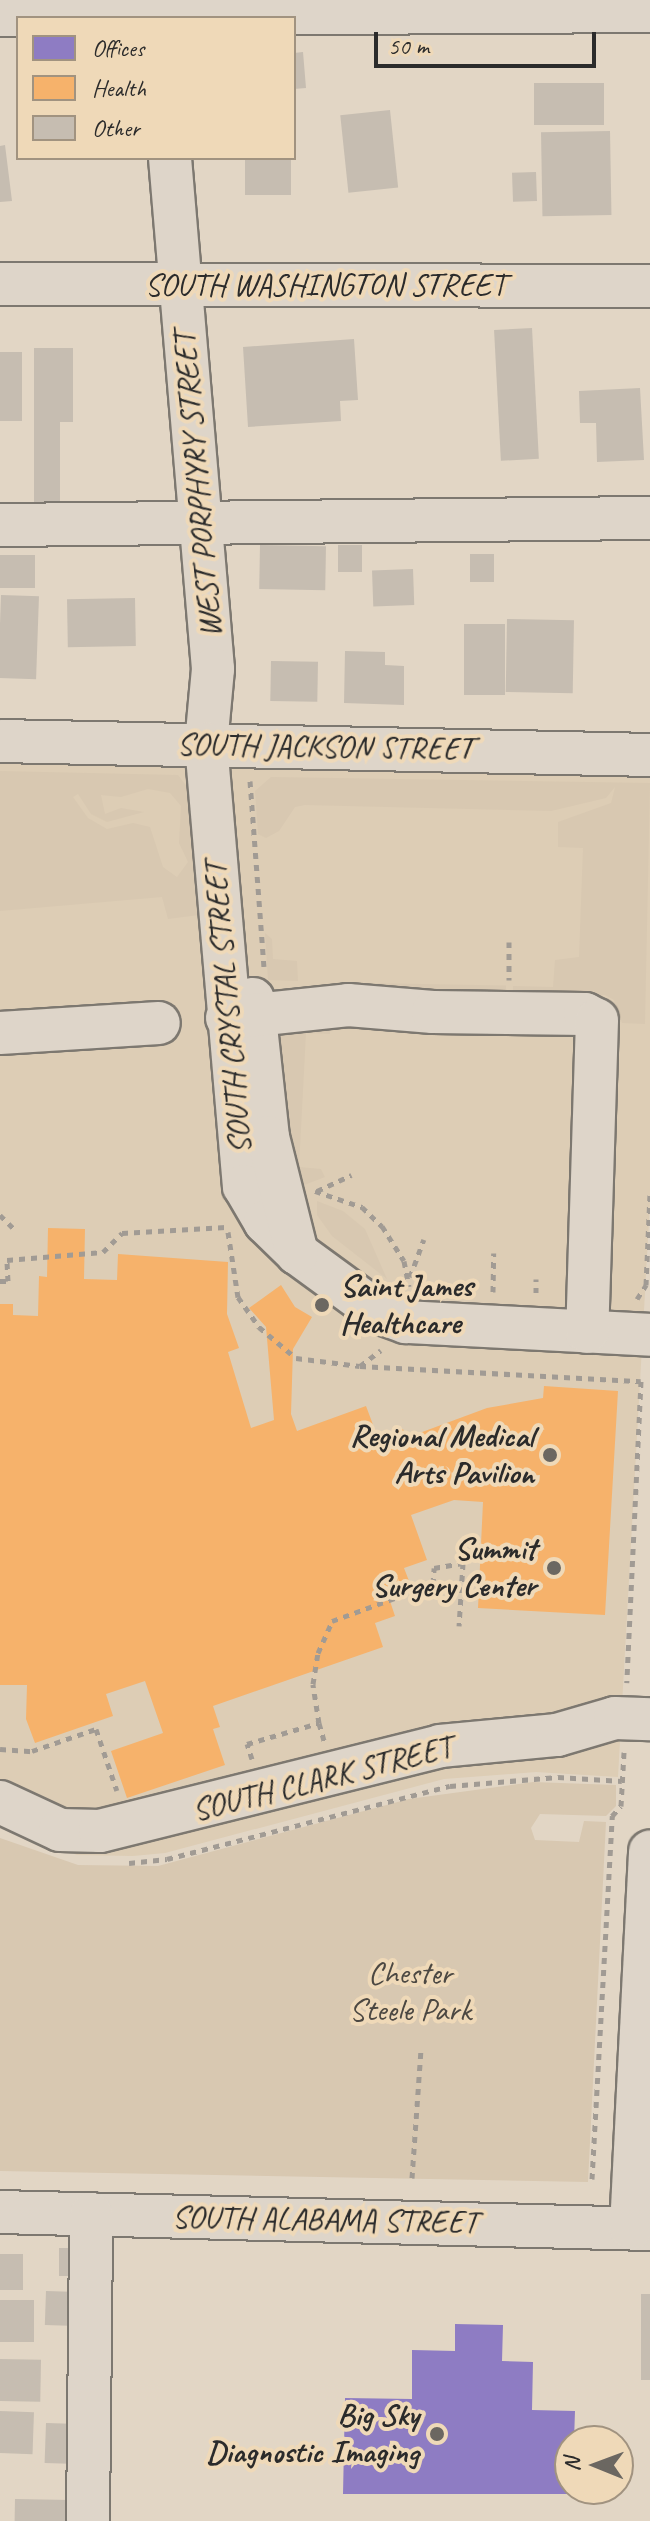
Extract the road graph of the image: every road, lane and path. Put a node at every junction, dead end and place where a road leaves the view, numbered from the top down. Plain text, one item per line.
1 (649, 0) edge
2 (157, 11) edge
3 (650, 13) edge
4 (0, 15) edge
5 (170, 160) edge
6 (0, 284) edge
7 (181, 284) junction
8 (650, 286) edge
9 (650, 518) edge
10 (201, 523) junction
11 (0, 525) edge
12 (0, 741) edge
13 (220, 745) junction
14 (650, 755) edge
15 (509, 942) dead end
16 (509, 997) dead end
17 (241, 1017) junction
18 (159, 1023) dead end
19 (0, 1033) edge
20 (351, 1175) dead end
21 (307, 1191) dead end
22 (317, 1191) junction
23 (650, 1195) edge
24 (0, 1215) edge
25 (227, 1227) dead end
26 (15, 1230) dead end
27 (424, 1239) dead end
28 (494, 1253) dead end
29 (409, 1278) junction
30 (0, 1281) edge
31 (419, 1296) dead end
32 (492, 1306) dead end
33 (643, 1324) edge
34 (587, 1332) junction
35 (360, 1366) dead end
36 (459, 1626) dead end
37 (634, 1717) edge
38 (0, 1749) edge
39 (255, 1770) dead end
40 (622, 1781) junction
41 (477, 1782) dead end
42 (120, 1800) dead end
43 (0, 1802) edge
44 (650, 1851) edge
45 (421, 2048) dead end
46 (412, 2178) dead end
47 (592, 2179) dead end
48 (0, 2212) edge
49 (91, 2214) junction
50 (640, 2228) edge
51 (88, 2521) edge

1 - 3 street
2 - 3 street
2 - 4 street
5 - 7 street, WEST PORPHYRY STREET
6 - 7 street, SOUTH WASHINGTON STREET
7 - 8 street, SOUTH WASHINGTON STREET
7 - 10 street, WEST PORPHYRY STREET
9 - 10 street
10 - 11 street
10 - 13 street, WEST PORPHYRY STREET
12 - 13 street, SOUTH JACKSON STREET
13 - 14 street, SOUTH JACKSON STREET
13 - 17 street, SOUTH CRYSTAL STREET
15 - 16 path
17 - 34 street, SOUTH CRYSTAL STREET
17 - 34 street
18 - 19 street
20 - 22 path
21 - 22 path
22 - 29 path
23 - 33 path
24 - 26 path
25 - 30 path
27 - 29 path
28 - 32 path
29 - 31 path
33 - 34 street, SOUTH CRYSTAL STREET
35 - 37 path
36 - 39 path
37 - 40 path
37 - 43 street, SOUTH CLARK STREET
38 - 42 path
40 - 41 path
40 - 47 path
44 - 50 street
45 - 46 path
48 - 49 street, SOUTH ALABAMA STREET
49 - 50 street, SOUTH ALABAMA STREET
49 - 51 street

